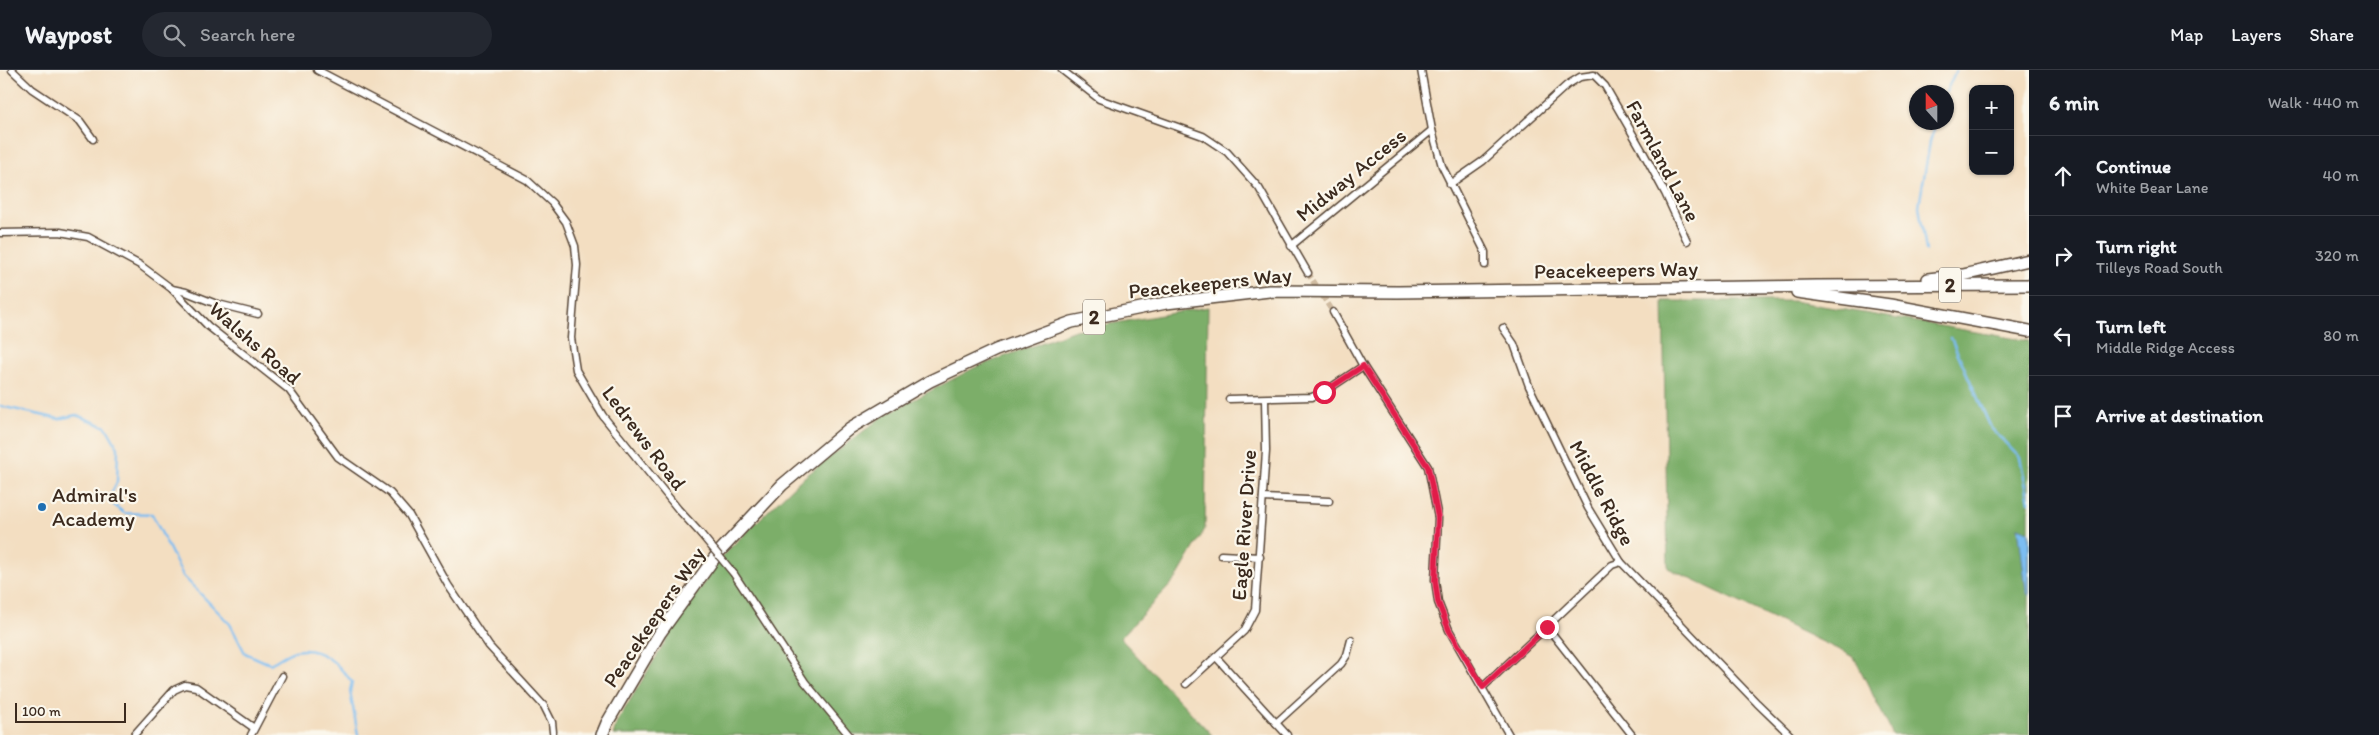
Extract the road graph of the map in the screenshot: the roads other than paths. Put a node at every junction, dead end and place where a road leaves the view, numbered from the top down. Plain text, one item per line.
1 (12, 70) edge
2 (317, 70) edge
3 (1062, 70) edge
4 (1420, 70) edge
5 (1432, 130) junction
6 (93, 139) dead end
7 (1450, 184) junction
8 (0, 233) edge
9 (1687, 241) dead end
10 (1291, 246) junction
11 (2029, 260) edge
12 (1485, 265) dead end
13 (1308, 273) tunnel mouth
14 (1871, 285) junction
15 (2029, 285) edge
16 (1760, 287) junction
17 (172, 289) junction
18 (1333, 312) tunnel mouth
19 (258, 314) dead end
20 (1503, 328) dead end
21 (2029, 331) edge
22 (1363, 366) junction
23 (1229, 399) dead end
24 (1266, 399) junction
25 (1264, 498) junction
26 (1329, 501) dead end
27 (1221, 555) dead end
28 (1260, 557) junction
29 (1620, 562) junction
30 (1547, 627) junction
31 (1351, 640) dead end
32 (1216, 657) junction
33 (282, 676) dead end
34 (1186, 684) dead end
35 (1483, 687) junction
36 (1276, 723) junction
37 (254, 728) junction
38 (553, 732) dead end
39 (134, 735) edge
40 (251, 735) edge
41 (602, 735) edge
42 (849, 735) edge
43 (1287, 735) edge
44 (1509, 735) edge
45 (1632, 735) edge
46 (1790, 735) edge

1 - 6 street
2 - 42 street, Ledrews Road, bridge
3 - 10 street
4 - 5 street
5 - 7 street
5 - 10 street, Midway Access
7 - 9 street, Farmland Lane
7 - 12 street
8 - 17 street, Walshs Road
10 - 13 street
11 - 14 highway
14 - 15 highway, Peacekeepers Way / 2
14 - 16 highway, Peacekeepers Way / 2
16 - 21 highway
16 - 41 highway, Peacekeepers Way / 2
17 - 19 street
17 - 38 street, Walshs Road
18 - 22 street
20 - 29 street, Middle Ridge
22 - 24 street
22 - 35 street
23 - 24 street
24 - 25 street, Eagle River Drive
25 - 26 street
25 - 28 street, Eagle River Drive
27 - 28 street
28 - 32 street, Eagle River Drive
29 - 30 street
29 - 46 street, Middle Ridge
30 - 35 street
30 - 45 street
31 - 36 street
32 - 34 street, Eagle River Drive
32 - 36 street
33 - 37 street
35 - 44 street
36 - 43 street
37 - 39 street
37 - 40 street

